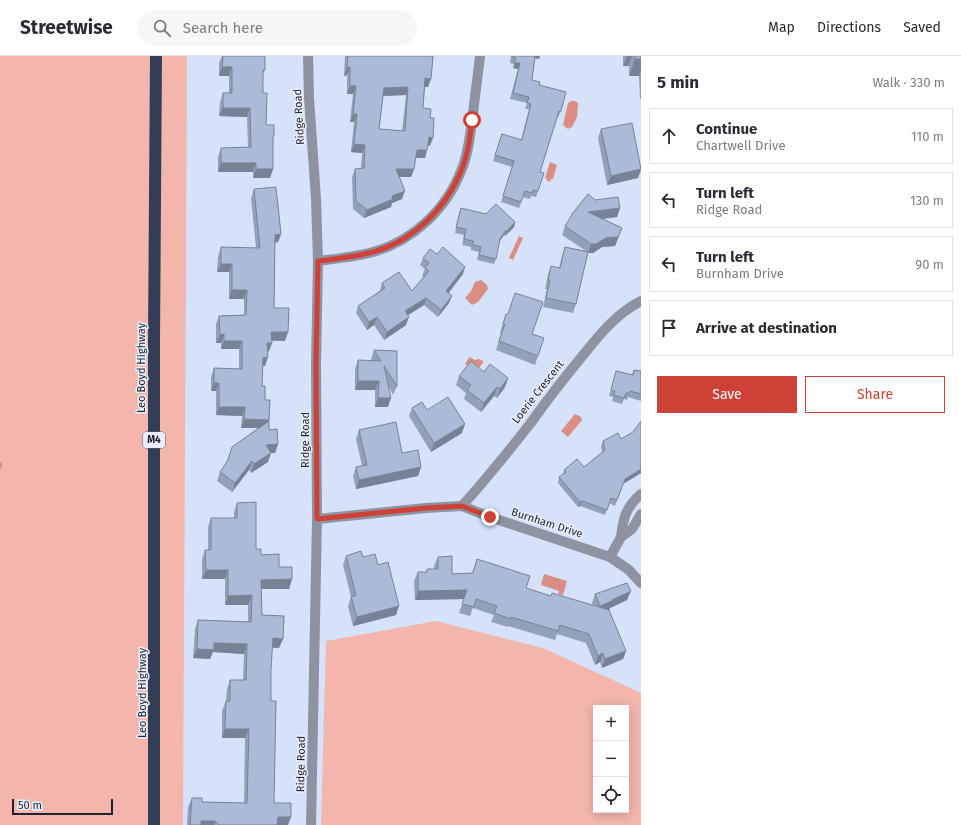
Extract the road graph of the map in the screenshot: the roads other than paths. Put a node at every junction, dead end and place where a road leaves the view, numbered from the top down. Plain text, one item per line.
1 (156, 56) edge
2 (308, 56) edge
3 (480, 56) edge
4 (318, 261) junction
5 (641, 301) edge
6 (641, 494) edge
7 (462, 506) junction
8 (628, 510) junction
9 (640, 517) edge
10 (317, 519) junction
11 (621, 537) junction
12 (610, 557) junction
13 (641, 583) edge
14 (154, 825) edge
15 (311, 825) edge

1 - 14 highway, Leo Boyd Highway / M4
2 - 4 street, Ridge Road
3 - 4 street
4 - 10 street, Ridge Road
5 - 7 street, Loerie Crescent
6 - 8 street
7 - 10 street, Burnham Drive
7 - 12 street, Burnham Drive
8 - 9 street
8 - 11 street
9 - 11 street
10 - 15 street, Ridge Road
11 - 12 street
12 - 13 street, Burnham Drive

